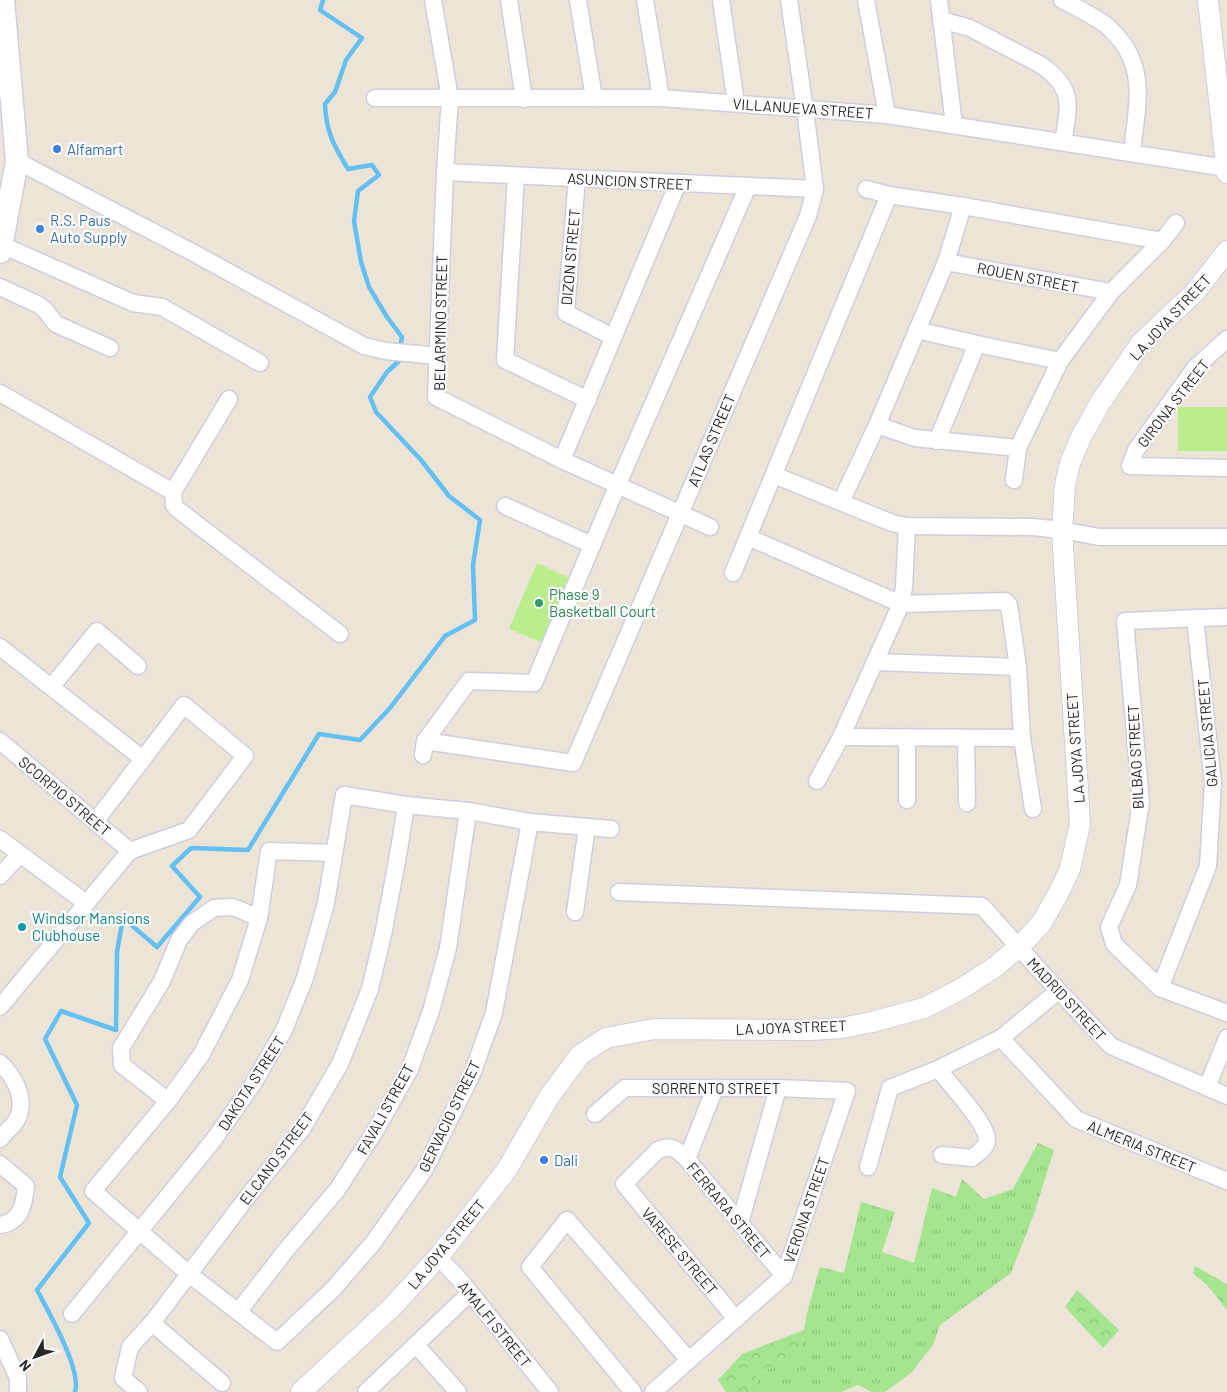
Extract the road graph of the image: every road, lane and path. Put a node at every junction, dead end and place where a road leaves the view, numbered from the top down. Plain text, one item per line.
1 (3, 0) edge
2 (433, 0) edge
3 (509, 0) edge
4 (578, 0) edge
5 (645, 0) edge
6 (720, 0) edge
7 (789, 0) edge
8 (866, 0) edge
9 (939, 0) edge
10 (1062, 0) edge
11 (1208, 0) edge
12 (940, 20) junction
13 (375, 98) dead end
14 (450, 98) junction
15 (594, 98) junction
16 (662, 98) junction
17 (524, 99) junction
18 (736, 103) junction
19 (805, 110) junction
20 (886, 115) junction
21 (954, 125) junction
22 (1063, 142) junction
23 (1132, 153) junction
24 (17, 160) junction
25 (1227, 171) edge
26 (445, 172) junction
27 (516, 176) junction
28 (577, 178) junction
29 (678, 183) junction
30 (748, 186) junction
31 (815, 189) junction
32 (866, 189) dead end
33 (889, 195) junction
34 (963, 206) junction
35 (1176, 224) dead end
36 (1162, 241) junction
37 (1, 248) edge
38 (1227, 251) edge
39 (946, 262) junction
40 (0, 287) edge
41 (1111, 292) junction
42 (917, 330) junction
43 (613, 337) junction
44 (1227, 339) edge
45 (977, 344) junction
46 (110, 348) dead end
47 (438, 356) junction
48 (1060, 361) junction
49 (260, 363) dead end
50 (0, 392) edge
51 (229, 399) dead end
52 (588, 400) junction
53 (877, 424) junction
54 (937, 441) junction
55 (1018, 448) junction
56 (562, 460) junction
57 (1227, 468) edge
58 (774, 475) junction
59 (1014, 480) dead end
60 (618, 484) junction
61 (173, 492) junction
62 (841, 502) junction
63 (505, 506) dead end
64 (679, 513) junction
65 (906, 526) junction
66 (710, 527) dead end
67 (1062, 530) junction
68 (748, 537) junction
69 (1227, 537) edge
70 (592, 545) junction
71 (733, 573) dead end
72 (901, 604) junction
73 (1227, 617) edge
74 (1195, 618) junction
75 (340, 634) dead end
76 (0, 647) edge
77 (875, 662) junction
78 (138, 666) dead end
79 (1018, 667) junction
80 (52, 686) junction
81 (841, 737) junction
82 (907, 737) junction
83 (966, 738) junction
84 (1022, 738) junction
85 (0, 741) edge
86 (143, 759) junction
87 (817, 781) dead end
88 (907, 800) dead end
89 (968, 803) dead end
90 (406, 805) junction
91 (1033, 809) dead end
92 (468, 811) junction
93 (95, 822) junction
94 (530, 822) junction
95 (587, 827) junction
96 (611, 829) dead end
97 (0, 839) edge
98 (130, 851) junction
99 (334, 853) junction
100 (20, 854) junction
101 (0, 876) edge
102 (618, 892) dead end
103 (86, 904) junction
104 (575, 912) dead end
105 (258, 918) junction
106 (1019, 947) junction
107 (1160, 988) junction
108 (1058, 991) junction
109 (0, 1007) edge
110 (1227, 1013) edge
111 (1001, 1038) junction
112 (1227, 1038) edge
113 (0, 1063) edge
114 (938, 1069) junction
115 (1207, 1087) junction
116 (714, 1088) junction
117 (778, 1088) junction
118 (847, 1091) joint
119 (1227, 1096) edge
120 (168, 1101) junction
121 (595, 1114) dead end
122 (0, 1139) edge
123 (942, 1154) dead end
124 (687, 1159) junction
125 (0, 1164) edge
126 (868, 1167) dead end
127 (1227, 1180) edge
128 (624, 1184) joint
129 (740, 1223) junction
130 (0, 1225) edge
131 (140, 1231) junction
132 (438, 1257) junction
133 (189, 1274) junction
134 (784, 1276) junction
135 (470, 1293) junction
136 (238, 1312) junction
137 (72, 1314) dead end
138 (736, 1319) junction
139 (152, 1323) junction
140 (0, 1339) edge
141 (416, 1345) junction
142 (689, 1360) junction
143 (0, 1376) edge
144 (222, 1383) dead end
145 (18, 1385) edge
146 (138, 1392) edge
147 (301, 1392) edge
148 (366, 1392) edge
149 (457, 1392) edge
150 (550, 1392) edge
151 (633, 1392) edge
152 (653, 1392) edge

1 - 24 main road
2 - 14 street, BELARMINO STREET
3 - 17 street
4 - 15 street
5 - 16 street
6 - 18 street
7 - 19 street, ATLAS STREET
8 - 20 street
9 - 12 street
10 - 23 street
11 - 25 street
12 - 21 street
12 - 22 street
13 - 14 street, VILLANUEVA STREET
14 - 17 street, VILLANUEVA STREET
14 - 26 street, BELARMINO STREET
15 - 16 street, VILLANUEVA STREET
15 - 17 street, VILLANUEVA STREET
16 - 18 street, VILLANUEVA STREET
18 - 19 street, VILLANUEVA STREET
19 - 20 street, VILLANUEVA STREET
19 - 31 street, ATLAS STREET
20 - 21 street, VILLANUEVA STREET
21 - 22 street, VILLANUEVA STREET
22 - 23 street, VILLANUEVA STREET
23 - 25 street, VILLANUEVA STREET
24 - 37 main road
24 - 47 street
26 - 27 street, ASUNCION STREET
26 - 47 street, BELARMINO STREET
27 - 28 street, ASUNCION STREET
27 - 52 street
28 - 29 street, ASUNCION STREET
28 - 43 street, DIZON STREET
29 - 30 street, ASUNCION STREET
29 - 43 street
30 - 31 street, ASUNCION STREET
30 - 60 street
31 - 64 street, ATLAS STREET
32 - 33 street
33 - 34 street
33 - 58 street
34 - 36 street
34 - 39 street
35 - 36 street
36 - 41 street
37 - 49 street
38 - 67 street, LA JOYA STREET
39 - 41 street, ROUEN STREET
39 - 42 street
40 - 46 street
41 - 48 street
42 - 45 street
42 - 53 street
43 - 52 street
44 - 57 street, GIRONA STREET
45 - 48 street
45 - 54 street
47 - 56 street, BELARMINO STREET
48 - 55 street
50 - 61 street
51 - 61 street
52 - 56 street
53 - 54 street
53 - 62 street
54 - 55 street
55 - 59 street
56 - 60 street, BELARMINO STREET
58 - 62 street
58 - 68 street
60 - 64 street, BELARMINO STREET
60 - 70 street
61 - 75 street
62 - 65 street
63 - 70 street
64 - 66 street, BELARMINO STREET
64 - 70 street, ATLAS STREET
65 - 67 street
65 - 72 street
67 - 69 street
67 - 106 street, LA JOYA STREET
68 - 71 street
68 - 72 street
72 - 77 street
72 - 79 street
73 - 74 street, BILBAO STREET
74 - 107 street, GALICIA STREET
74 - 107 street, BILBAO STREET
76 - 80 street
77 - 79 street
77 - 81 street
78 - 80 street
79 - 84 street
80 - 86 street
81 - 82 street
81 - 87 street
82 - 83 street
82 - 88 street
83 - 84 street
83 - 89 street
84 - 91 street
85 - 93 street, SCORPIO STREET
86 - 93 street
86 - 98 street
90 - 92 street
90 - 99 street, DAKOTA STREET
90 - 133 street, ELCANO STREET
92 - 94 street
92 - 136 street, FAVALI STREET
93 - 98 street, SCORPIO STREET
94 - 95 street
94 - 136 street, GERVACIO STREET
95 - 96 street
95 - 104 street
97 - 100 street
98 - 103 street
99 - 105 street
99 - 131 street, DAKOTA STREET
100 - 101 street
100 - 103 street
102 - 106 street, MADRID STREET
103 - 109 street
105 - 120 street
105 - 120 street
106 - 108 street, MADRID STREET
106 - 132 street, LA JOYA STREET
107 - 110 street, BILBAO STREET
108 - 111 street
108 - 115 street, MADRID STREET
111 - 114 street
111 - 127 street, ALMERIA STREET
112 - 115 street
113 - 122 street
114 - 123 street
114 - 126 street
115 - 119 street, MADRID STREET
116 - 117 street, SORRENTO STREET
116 - 121 street, SORRENTO STREET
116 - 124 street
117 - 118 street, SORRENTO STREET
117 - 129 street
118 - 134 street, VERONA STREET
120 - 131 street, GERVACIO STREET
124 - 128 street, FERRARA STREET
124 - 129 street, FERRARA STREET
125 - 130 street
128 - 138 street, VARESE STREET
129 - 134 street, FERRARA STREET
131 - 133 street, GERVACIO STREET
131 - 137 street, DAKOTA STREET
132 - 135 street, AMALFI STREET
132 - 147 street, LA JOYA STREET
133 - 136 street, GERVACIO STREET
133 - 139 street, ELCANO STREET
134 - 138 street, VERONA STREET
135 - 141 street
135 - 150 street, AMALFI STREET
138 - 142 street, VERONA STREET
139 - 144 street
139 - 146 street, ELCANO STREET
140 - 145 street
141 - 148 street
141 - 149 street
142 - 151 street
142 - 152 street, VERONA STREET
143 - 145 street

